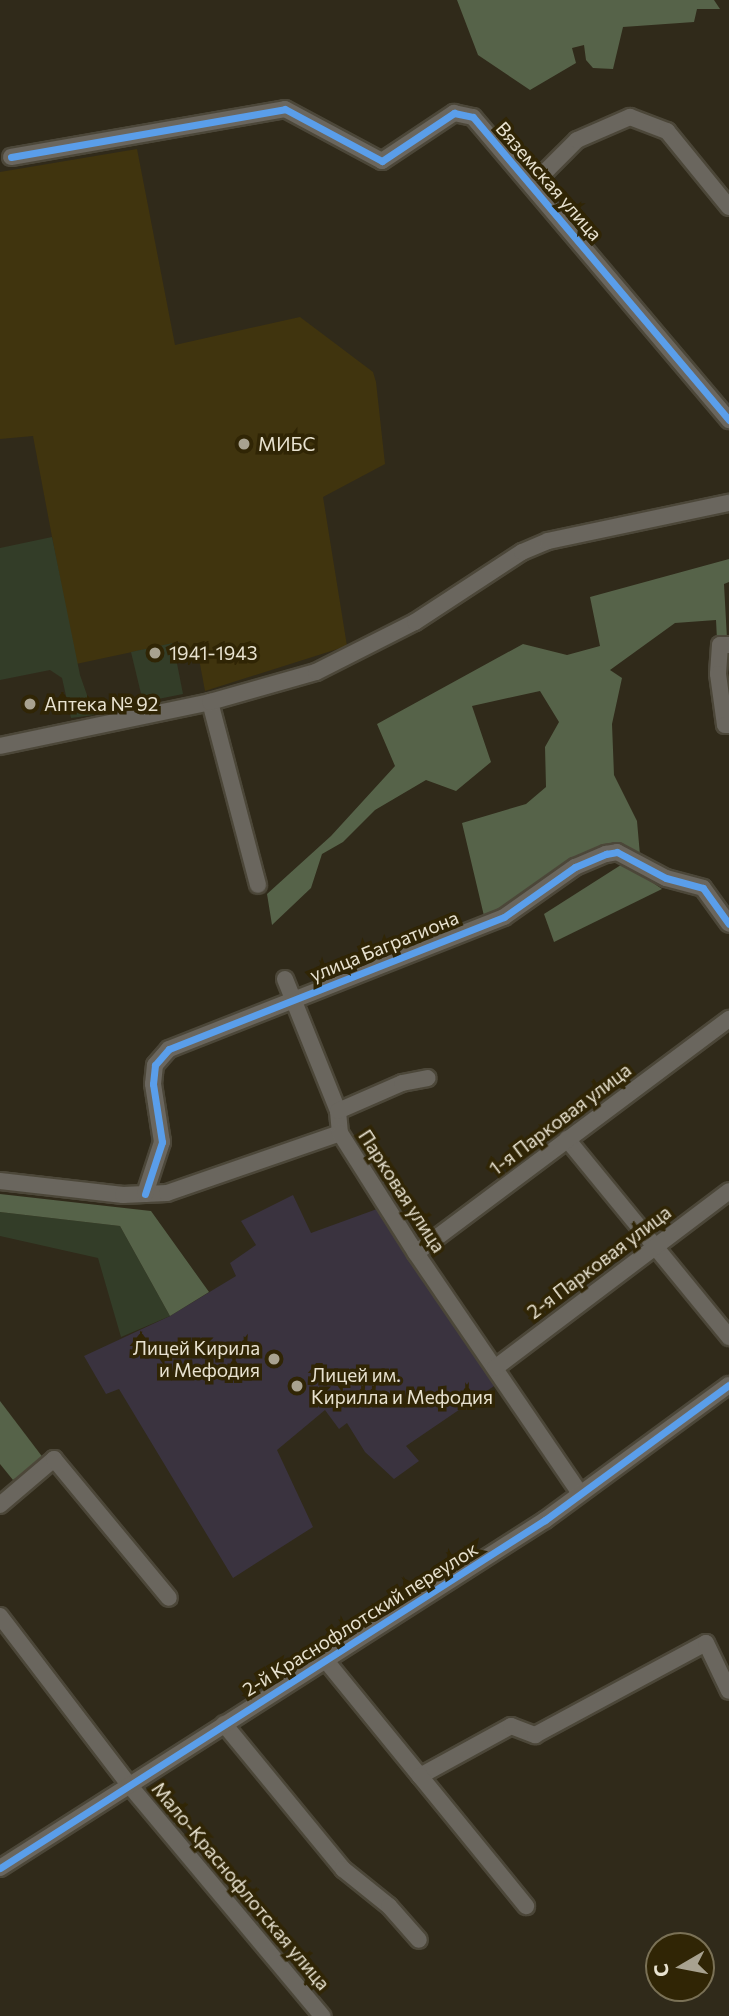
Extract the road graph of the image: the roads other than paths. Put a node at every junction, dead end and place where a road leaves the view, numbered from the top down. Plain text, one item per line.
1 (11, 157) dead end
2 (533, 184) junction
3 (729, 207) edge
4 (729, 420) edge
5 (729, 503) edge
6 (725, 645) edge
7 (210, 702) junction
8 (729, 725) edge
9 (0, 746) edge
10 (258, 885) dead end
11 (729, 924) edge
12 (285, 979) dead end
13 (292, 1000) junction
14 (729, 1019) edge
15 (428, 1078) dead end
16 (338, 1111) junction
17 (340, 1133) junction
18 (567, 1139) junction
19 (0, 1181) edge
20 (729, 1191) edge
21 (145, 1194) junction
22 (654, 1247) junction
23 (416, 1253) junction
24 (729, 1337) edge
25 (495, 1368) junction
26 (729, 1385) edge
27 (580, 1493) junction
28 (0, 1505) edge
29 (169, 1598) dead end
30 (0, 1616) edge
31 (327, 1662) junction
32 (729, 1690) edge
33 (224, 1724) junction
34 (420, 1776) junction
35 (130, 1786) junction
36 (0, 1868) edge
37 (526, 1906) dead end
38 (419, 1940) dead end
39 (323, 2016) edge

1 - 2 street, Вяземская улица
2 - 3 street, Вяземская улица
2 - 4 street, Вяземская улица
5 - 7 street
6 - 8 street
7 - 9 street
7 - 10 street
11 - 13 street, улица Багратиона
12 - 13 street
13 - 16 street
13 - 21 street, улица Багратиона
14 - 18 street, 1-я Парковая улица
15 - 16 street
16 - 17 street
17 - 21 street, Парковая улица
17 - 23 street, Парковая улица
18 - 22 street
18 - 23 street, 1-я Парковая улица
19 - 21 street, Парковая улица
20 - 22 street, 2-я Парковая улица
22 - 24 street
22 - 25 street, 2-я Парковая улица
23 - 25 street, Парковая улица
25 - 27 street, Парковая улица
26 - 27 street, 2-й Краснофлотский переулок
27 - 31 street, 2-й Краснофлотский переулок
28 - 29 street
30 - 35 street, Мало-Краснофлотская улица
31 - 33 street, 2-й Краснофлотский переулок
31 - 34 street
32 - 34 street
33 - 35 street, 2-й Краснофлотский переулок
33 - 38 street
34 - 37 street
35 - 36 street, 2-й Краснофлотский переулок
35 - 39 street, Мало-Краснофлотская улица

